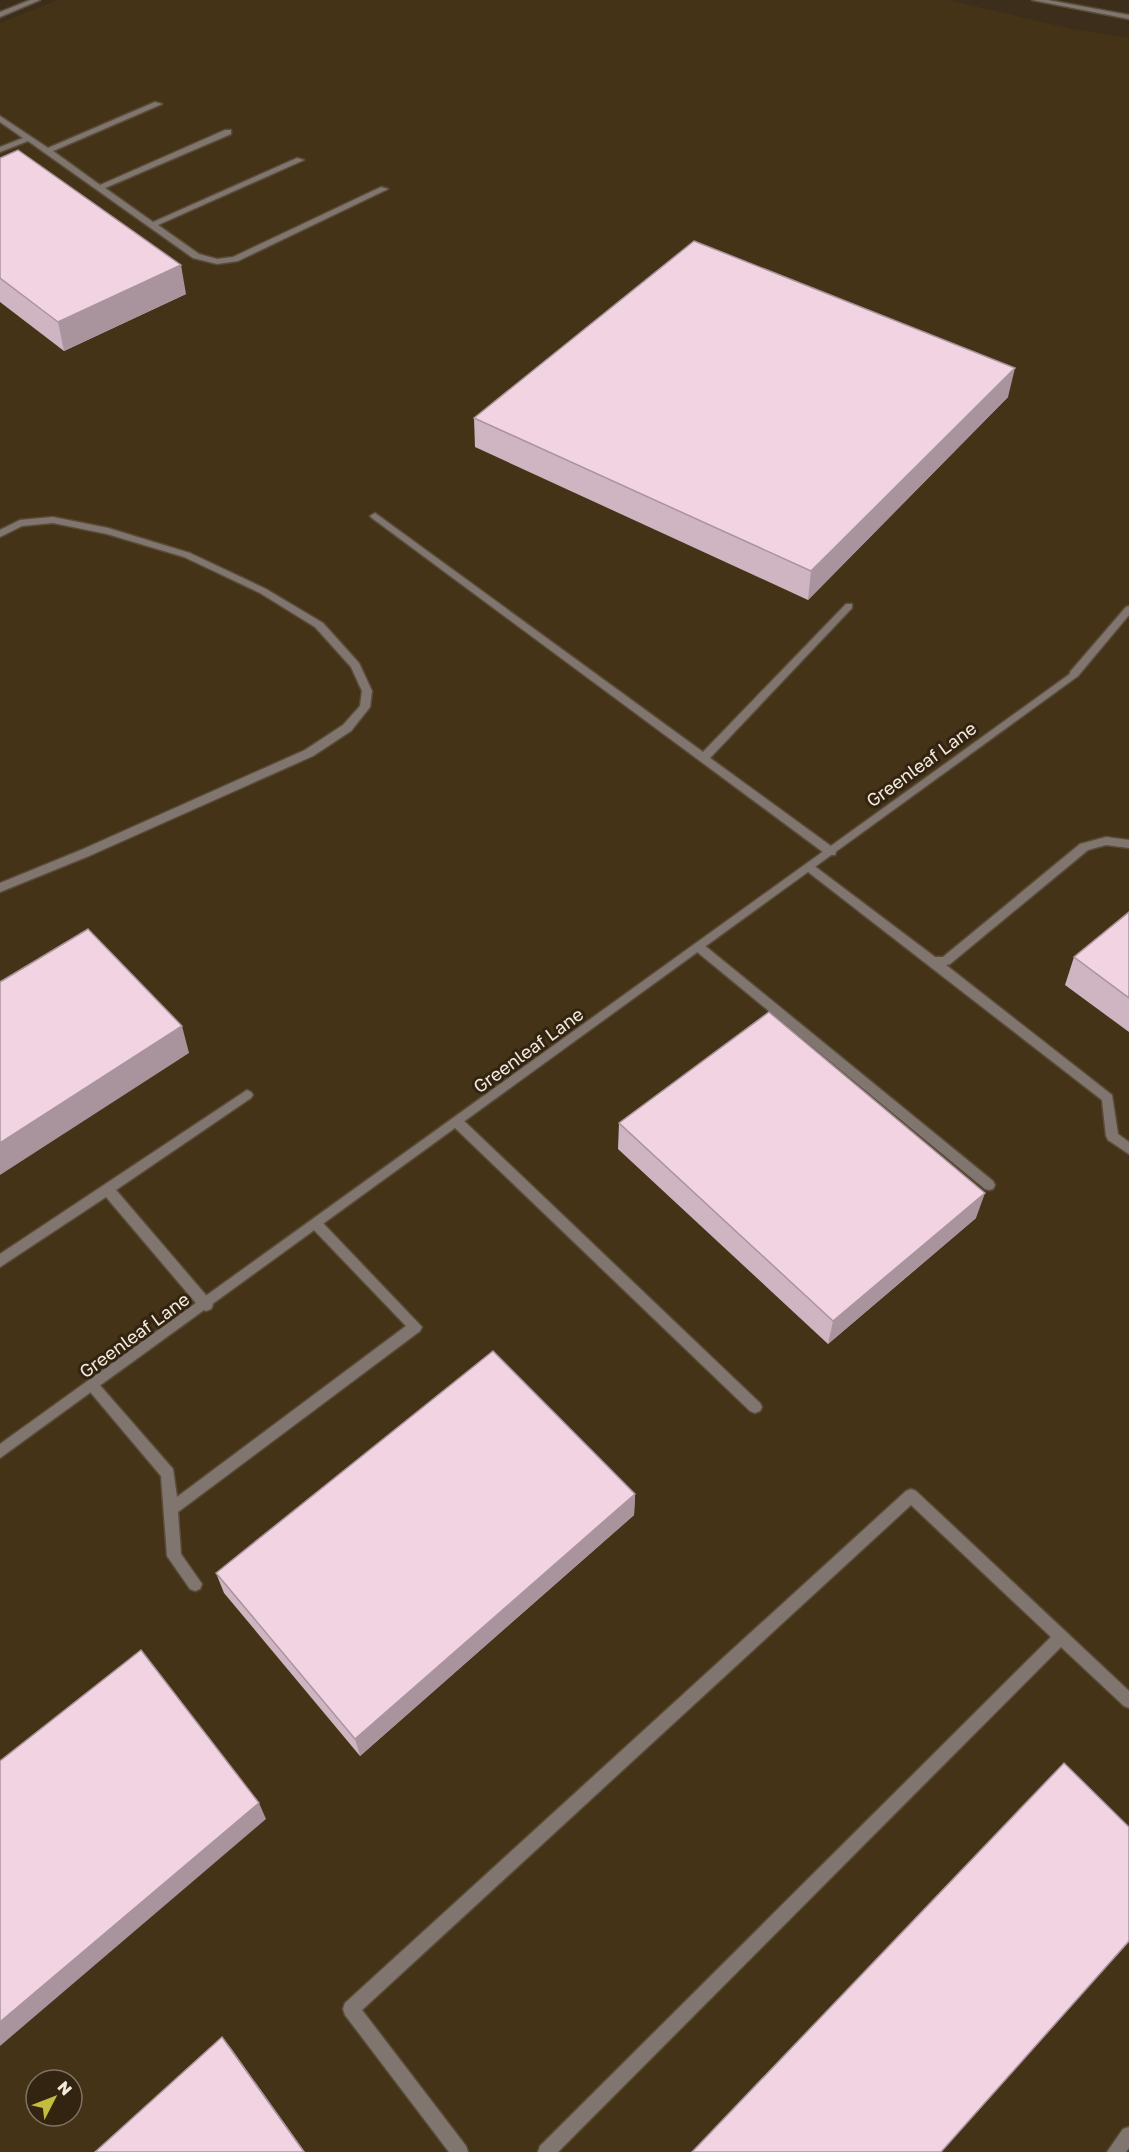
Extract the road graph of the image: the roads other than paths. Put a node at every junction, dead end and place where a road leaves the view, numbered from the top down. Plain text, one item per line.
1 (36, 0) edge
2 (1036, 0) edge
3 (0, 15) edge
4 (1129, 16) edge
5 (158, 104) dead end
6 (0, 118) edge
7 (228, 132) dead end
8 (29, 138) junction
9 (0, 150) edge
10 (47, 151) junction
11 (300, 160) dead end
12 (99, 188) junction
13 (384, 189) dead end
14 (152, 225) junction
15 (375, 516) dead end
16 (0, 534) edge
17 (849, 606) dead end
18 (1129, 609) edge
19 (704, 758) junction
20 (1129, 844) edge
21 (831, 852) junction
22 (809, 868) junction
23 (0, 888) edge
24 (700, 948) junction
25 (933, 962) junction
26 (247, 1095) dead end
27 (458, 1123) junction
28 (1129, 1149) edge
29 (989, 1185) dead end
30 (107, 1189) junction
31 (317, 1225) junction
32 (0, 1261) edge
33 (206, 1305) junction
34 (93, 1387) junction
35 (755, 1407) dead end
36 (0, 1452) edge
37 (171, 1509) junction
38 (195, 1584) dead end
39 (1061, 1637) junction
40 (1129, 1701) edge
41 (1129, 2135) edge
42 (460, 2152) edge
43 (546, 2152) edge
44 (1115, 2152) edge

1 - 3 street
2 - 4 street
5 - 10 street
6 - 8 street
7 - 12 street
8 - 9 street
8 - 10 street
10 - 12 street
11 - 14 street
12 - 14 street
13 - 14 street
15 - 19 street
16 - 23 street
17 - 19 street
18 - 21 street, Greenleaf Lane
19 - 21 street
20 - 25 street
21 - 22 street, Greenleaf Lane
22 - 24 street, Greenleaf Lane
22 - 25 street
24 - 27 street, Greenleaf Lane
24 - 29 street
25 - 28 street
26 - 30 street
27 - 31 street, Greenleaf Lane
27 - 35 street
30 - 32 street
30 - 33 street
31 - 33 street, Greenleaf Lane
31 - 37 street
33 - 34 street, Greenleaf Lane
34 - 36 street, Greenleaf Lane
34 - 37 street
37 - 38 street
39 - 40 street
39 - 42 street
39 - 43 street
41 - 44 street

